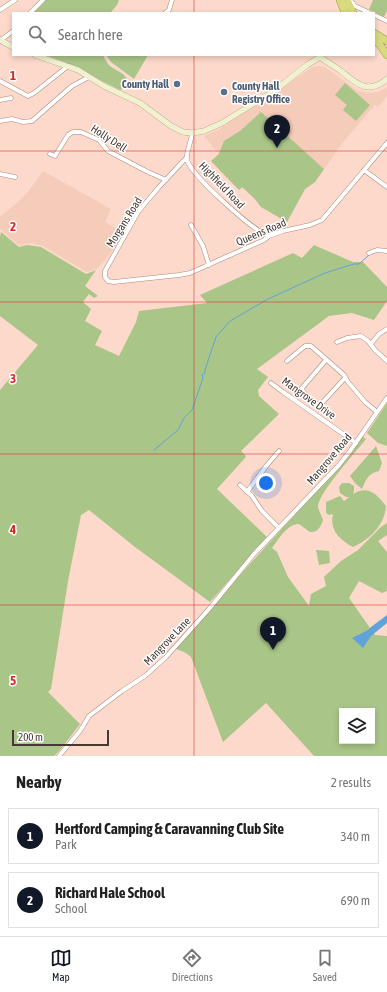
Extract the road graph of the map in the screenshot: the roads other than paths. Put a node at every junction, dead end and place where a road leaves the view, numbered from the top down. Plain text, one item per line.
1 (15, 0) edge
2 (43, 0) edge
3 (172, 0) edge
4 (340, 0) edge
5 (346, 0) edge
6 (350, 0) edge
7 (0, 10) edge
8 (31, 12) edge
9 (166, 12) edge
10 (345, 12) edge
11 (352, 12) edge
12 (368, 12) edge
13 (375, 15) edge
14 (387, 21) edge
15 (12, 32) edge
16 (375, 34) edge
17 (0, 40) edge
18 (375, 40) edge
19 (387, 41) edge
20 (12, 46) edge
21 (387, 55) edge
22 (38, 56) edge
23 (320, 56) edge
24 (68, 66) junction
25 (89, 77) junction
26 (387, 80) edge
27 (0, 81) edge
28 (11, 98) dead end
29 (0, 100) edge
30 (0, 121) edge
31 (192, 133) junction
32 (387, 143) edge
33 (50, 154) dead end
34 (187, 157) junction
35 (364, 170) junction
36 (0, 174) edge
37 (15, 177) dead end
38 (166, 180) junction
39 (387, 187) edge
40 (191, 225) dead end
41 (269, 236) junction
42 (387, 251) edge
43 (369, 253) dead end
44 (209, 265) junction
45 (109, 282) joint
46 (387, 329) edge
47 (337, 342) dead end
48 (371, 344) junction
49 (326, 360) junction
50 (287, 361) dead end
51 (387, 361) edge
52 (345, 378) junction
53 (271, 383) dead end
54 (387, 398) edge
55 (377, 412) junction
56 (356, 443) junction
57 (279, 451) dead end
58 (240, 485) dead end
59 (247, 492) junction
60 (279, 528) junction
61 (59, 756) edge

1 - 7 street
2 - 8 street
3 - 9 street
4 - 10 highway
5 - 11 highway
6 - 12 street
13 - 14 street
15 - 17 street
16 - 19 highway
17 - 20 main road
18 - 21 highway
22 - 24 main road
23 - 26 main road
23 - 31 main road
24 - 25 main road
24 - 27 street
25 - 30 street
25 - 31 main road
28 - 29 street
31 - 34 street, Highfield Road
32 - 35 street, Queens Road
33 - 38 street, Holly Dell
34 - 38 street, Morgans Road
34 - 41 street, Highfield Road
35 - 39 street
35 - 41 street, Queens Road
36 - 37 street
38 - 45 street, Morgans Road
40 - 44 street
41 - 44 street, Queens Road
42 - 43 street
44 - 45 street, Queens Road
46 - 48 street
47 - 48 street
48 - 51 street
49 - 50 street
49 - 52 street
49 - 52 street
52 - 55 street
53 - 56 street, Mangrove Drive
54 - 55 street, Mangrove Road
55 - 56 street, Mangrove Road
56 - 60 street, Mangrove Road
57 - 59 street
58 - 59 street
59 - 60 street
60 - 61 street, Mangrove Lane

